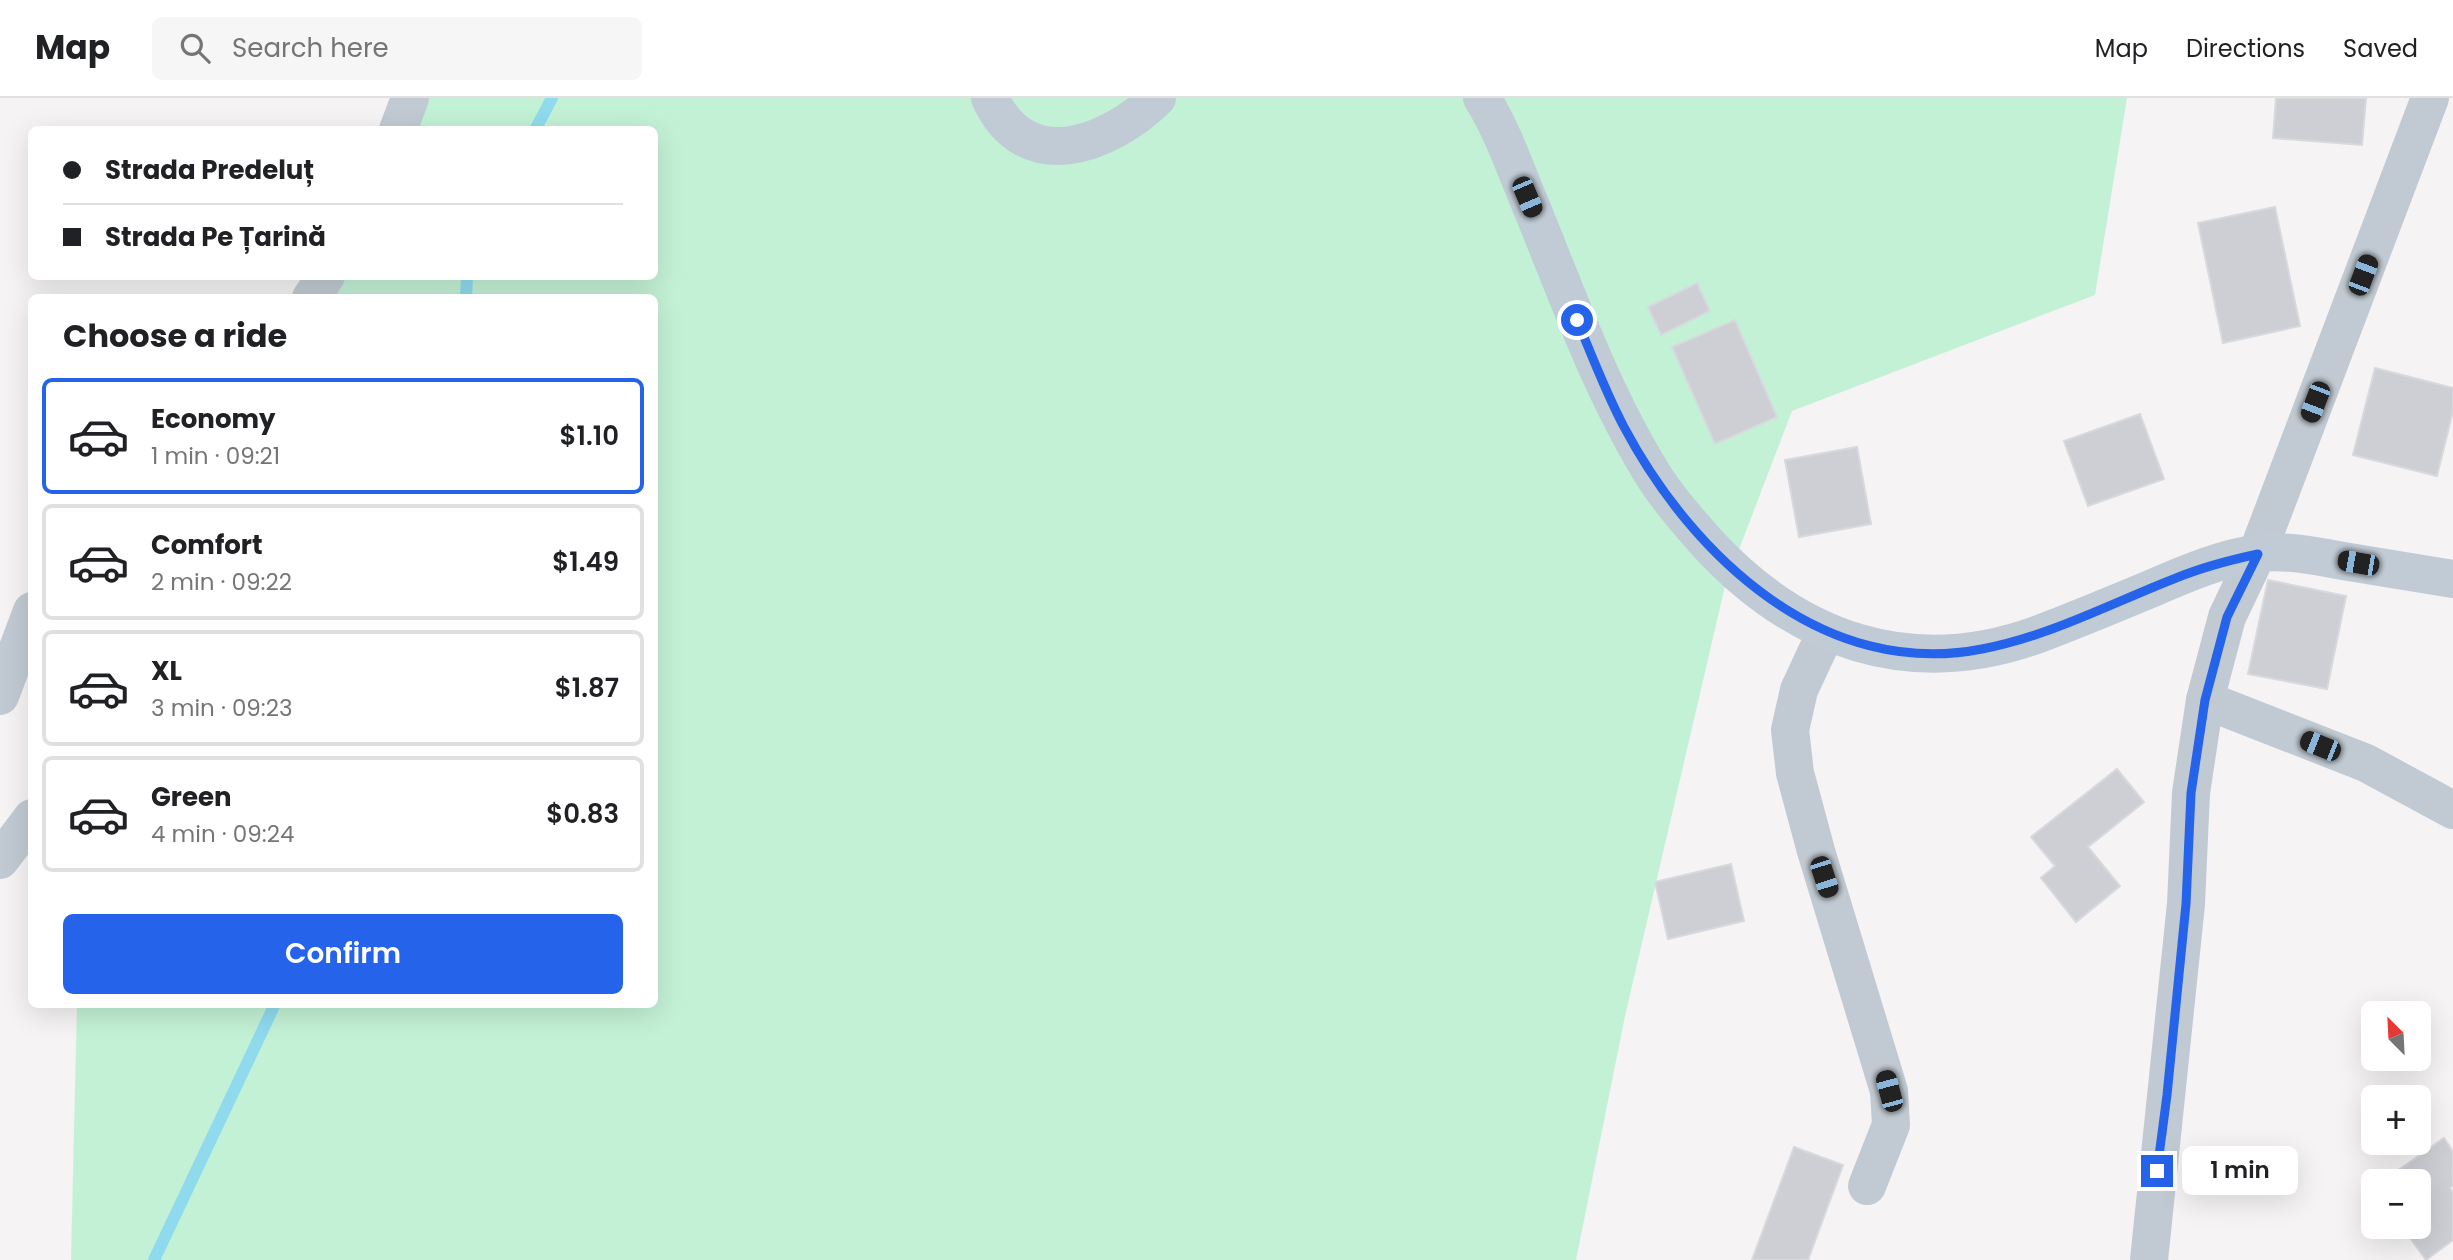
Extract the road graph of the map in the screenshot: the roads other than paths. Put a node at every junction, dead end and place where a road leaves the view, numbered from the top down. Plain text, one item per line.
1 (410, 98) edge
2 (990, 98) edge
3 (1157, 98) edge
4 (1482, 98) edge
5 (2431, 98) edge
6 (400, 126) edge
7 (2258, 554) junction
8 (2453, 579) edge
9 (28, 622) edge
10 (1826, 632) junction
11 (0, 696) edge
12 (2205, 700) junction
13 (2453, 810) edge
14 (28, 823) edge
15 (0, 860) edge
16 (1867, 1186) dead end
17 (2149, 1260) edge

1 - 6 street
2 - 3 main road
4 - 10 main road
5 - 7 street
7 - 8 main road
7 - 10 main road
7 - 12 street
9 - 11 street
10 - 16 street
12 - 13 street
12 - 17 street
14 - 15 street

